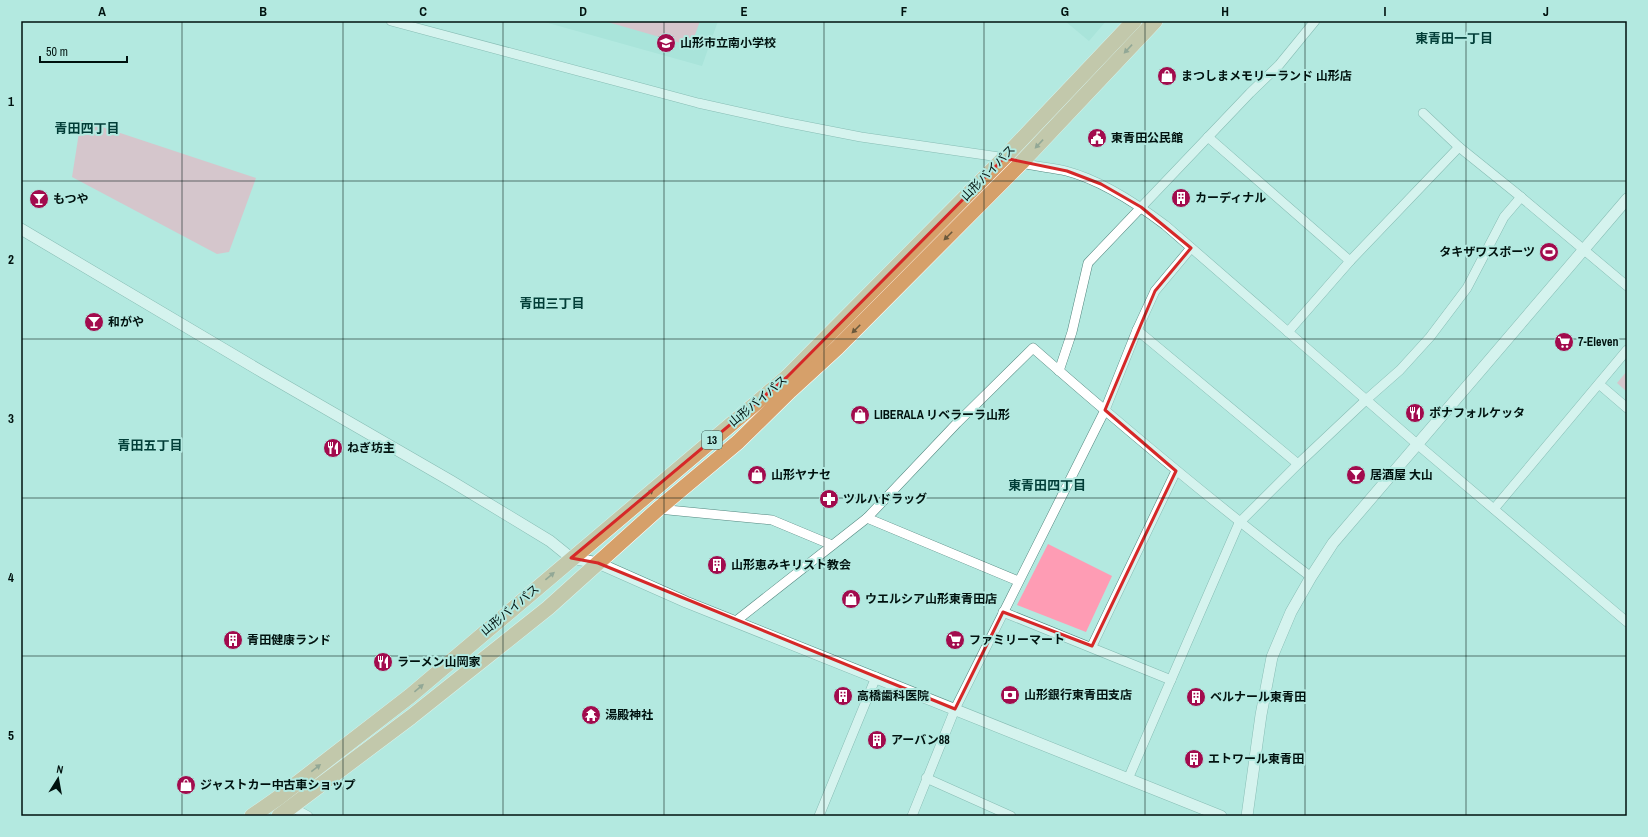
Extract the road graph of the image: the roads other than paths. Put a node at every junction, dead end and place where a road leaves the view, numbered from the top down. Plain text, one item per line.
1 (391, 21) edge
2 (1134, 21) edge
3 (1155, 21) edge
4 (1315, 21) edge
5 (1424, 113) dead end
6 (1208, 137) junction
7 (1459, 147) junction
8 (1004, 158) junction
9 (1021, 163) junction
10 (1521, 197) junction
11 (1627, 199) edge
12 (1141, 207) junction
13 (21, 230) edge
14 (1191, 248) junction
15 (1583, 249) junction
16 (1350, 261) junction
17 (1627, 286) edge
18 (1137, 330) junction
19 (1288, 332) junction
20 (1627, 350) edge
21 (1059, 371) junction
22 (1599, 384) junction
23 (1367, 399) junction
24 (1627, 408) edge
25 (1105, 410) junction
26 (1417, 444) junction
27 (1298, 464) junction
28 (1176, 471) junction
29 (658, 509) junction
30 (1494, 509) junction
31 (867, 518) junction
32 (1239, 523) junction
33 (832, 545) junction
34 (571, 558) junction
35 (598, 563) junction
36 (1310, 576) junction
37 (1018, 581) junction
38 (1003, 612) junction
39 (736, 621) junction
40 (1627, 622) edge
41 (1092, 646) junction
42 (876, 677) junction
43 (1171, 680) junction
44 (955, 709) junction
45 (926, 778) junction
46 (1128, 779) junction
47 (292, 807) junction
48 (252, 816) edge
49 (279, 816) edge
50 (308, 816) edge
51 (819, 816) edge
52 (912, 816) edge
53 (1011, 816) edge
54 (1221, 816) edge
55 (1247, 816) edge

1 - 8 street
2 - 8 highway, 山形バイパス / 13
3 -> 9 highway, 山形バイパス / 13
4 - 6 street
5 - 7 street
6 - 12 street
6 - 16 street
7 - 10 street
7 - 16 street
8 - 9 street
34 -> 8 highway, 山形バイパス / 13
9 - 12 street
9 -> 29 highway, 山形バイパス / 13
10 - 15 street
10 - 23 street
11 - 15 street
12 - 14 street
12 - 21 street
13 - 34 street
14 - 18 street
14 - 19 street
15 - 17 street
15 - 26 street
16 - 19 street
18 - 25 street
18 - 27 street
19 - 23 street
20 - 22 street
21 - 25 street
21 - 31 street
22 - 24 street
22 - 30 street
23 - 26 street
23 - 27 street
25 - 28 street
25 - 37 street
26 - 30 street
26 - 36 street
27 - 32 street
28 - 32 street
28 - 41 street
29 - 33 street
29 - 35 highway, 山形バイパス / 13
30 - 40 street
31 - 33 street
31 - 37 street
32 - 36 street
32 - 43 street
33 - 39 street
34 - 35 street
48 -> 34 highway, 山形バイパス / 13
35 - 39 street
35 - 47 highway, 山形バイパス / 13
36 - 55 street
37 - 38 street
38 - 41 street
38 - 44 street
39 - 42 street
41 - 43 street
42 - 44 street
42 - 51 street
43 - 46 street
44 - 45 street
44 - 46 street
45 - 52 street
45 - 53 street
46 - 54 street
47 - 49 highway, 山形バイパス / 13
47 - 50 street

